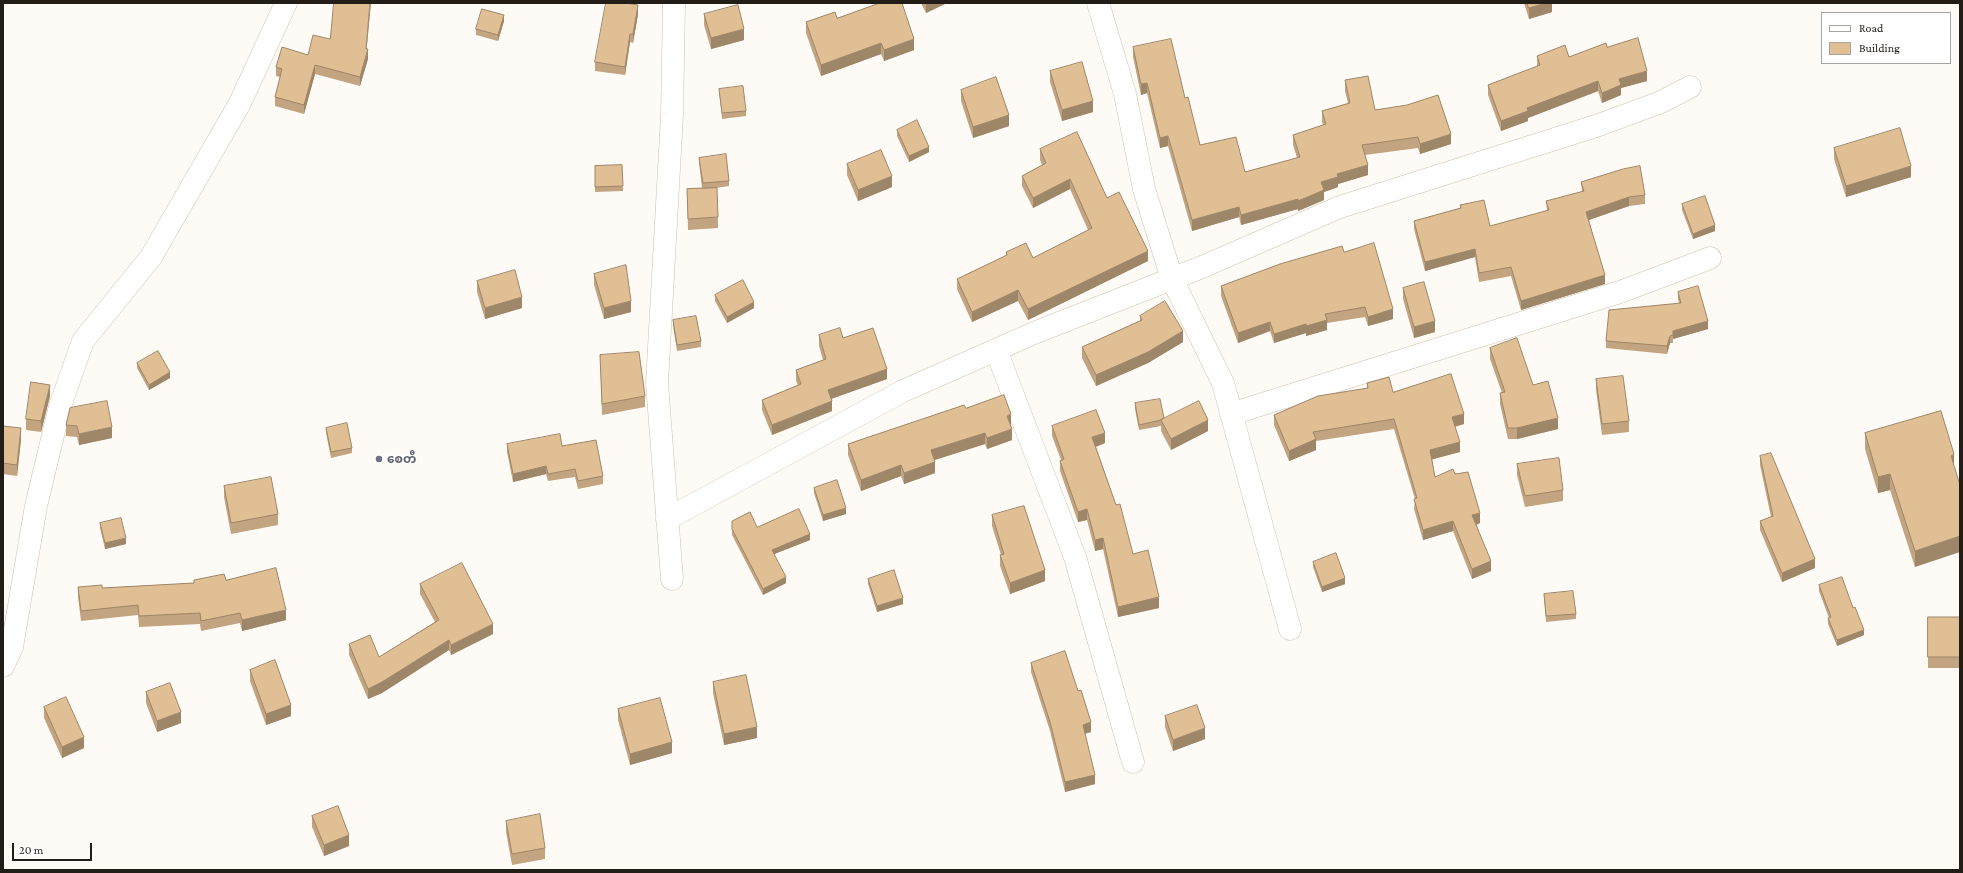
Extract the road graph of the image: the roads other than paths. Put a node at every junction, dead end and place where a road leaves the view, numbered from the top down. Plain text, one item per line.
1 (286, 3) edge
2 (674, 3) edge
3 (1098, 3) edge
4 (1690, 87) dead end
5 (1710, 258) dead end
6 (1172, 279) junction
7 (996, 350) junction
8 (1231, 414) junction
9 (668, 519) junction
10 (672, 579) dead end
11 (1290, 629) dead end
12 (3, 666) edge
13 (1133, 762) dead end

1 - 12 street
2 - 9 street
3 - 6 street
4 - 6 street
5 - 8 street
6 - 7 street
6 - 8 street
7 - 9 street
7 - 13 street
8 - 11 street
9 - 10 street

